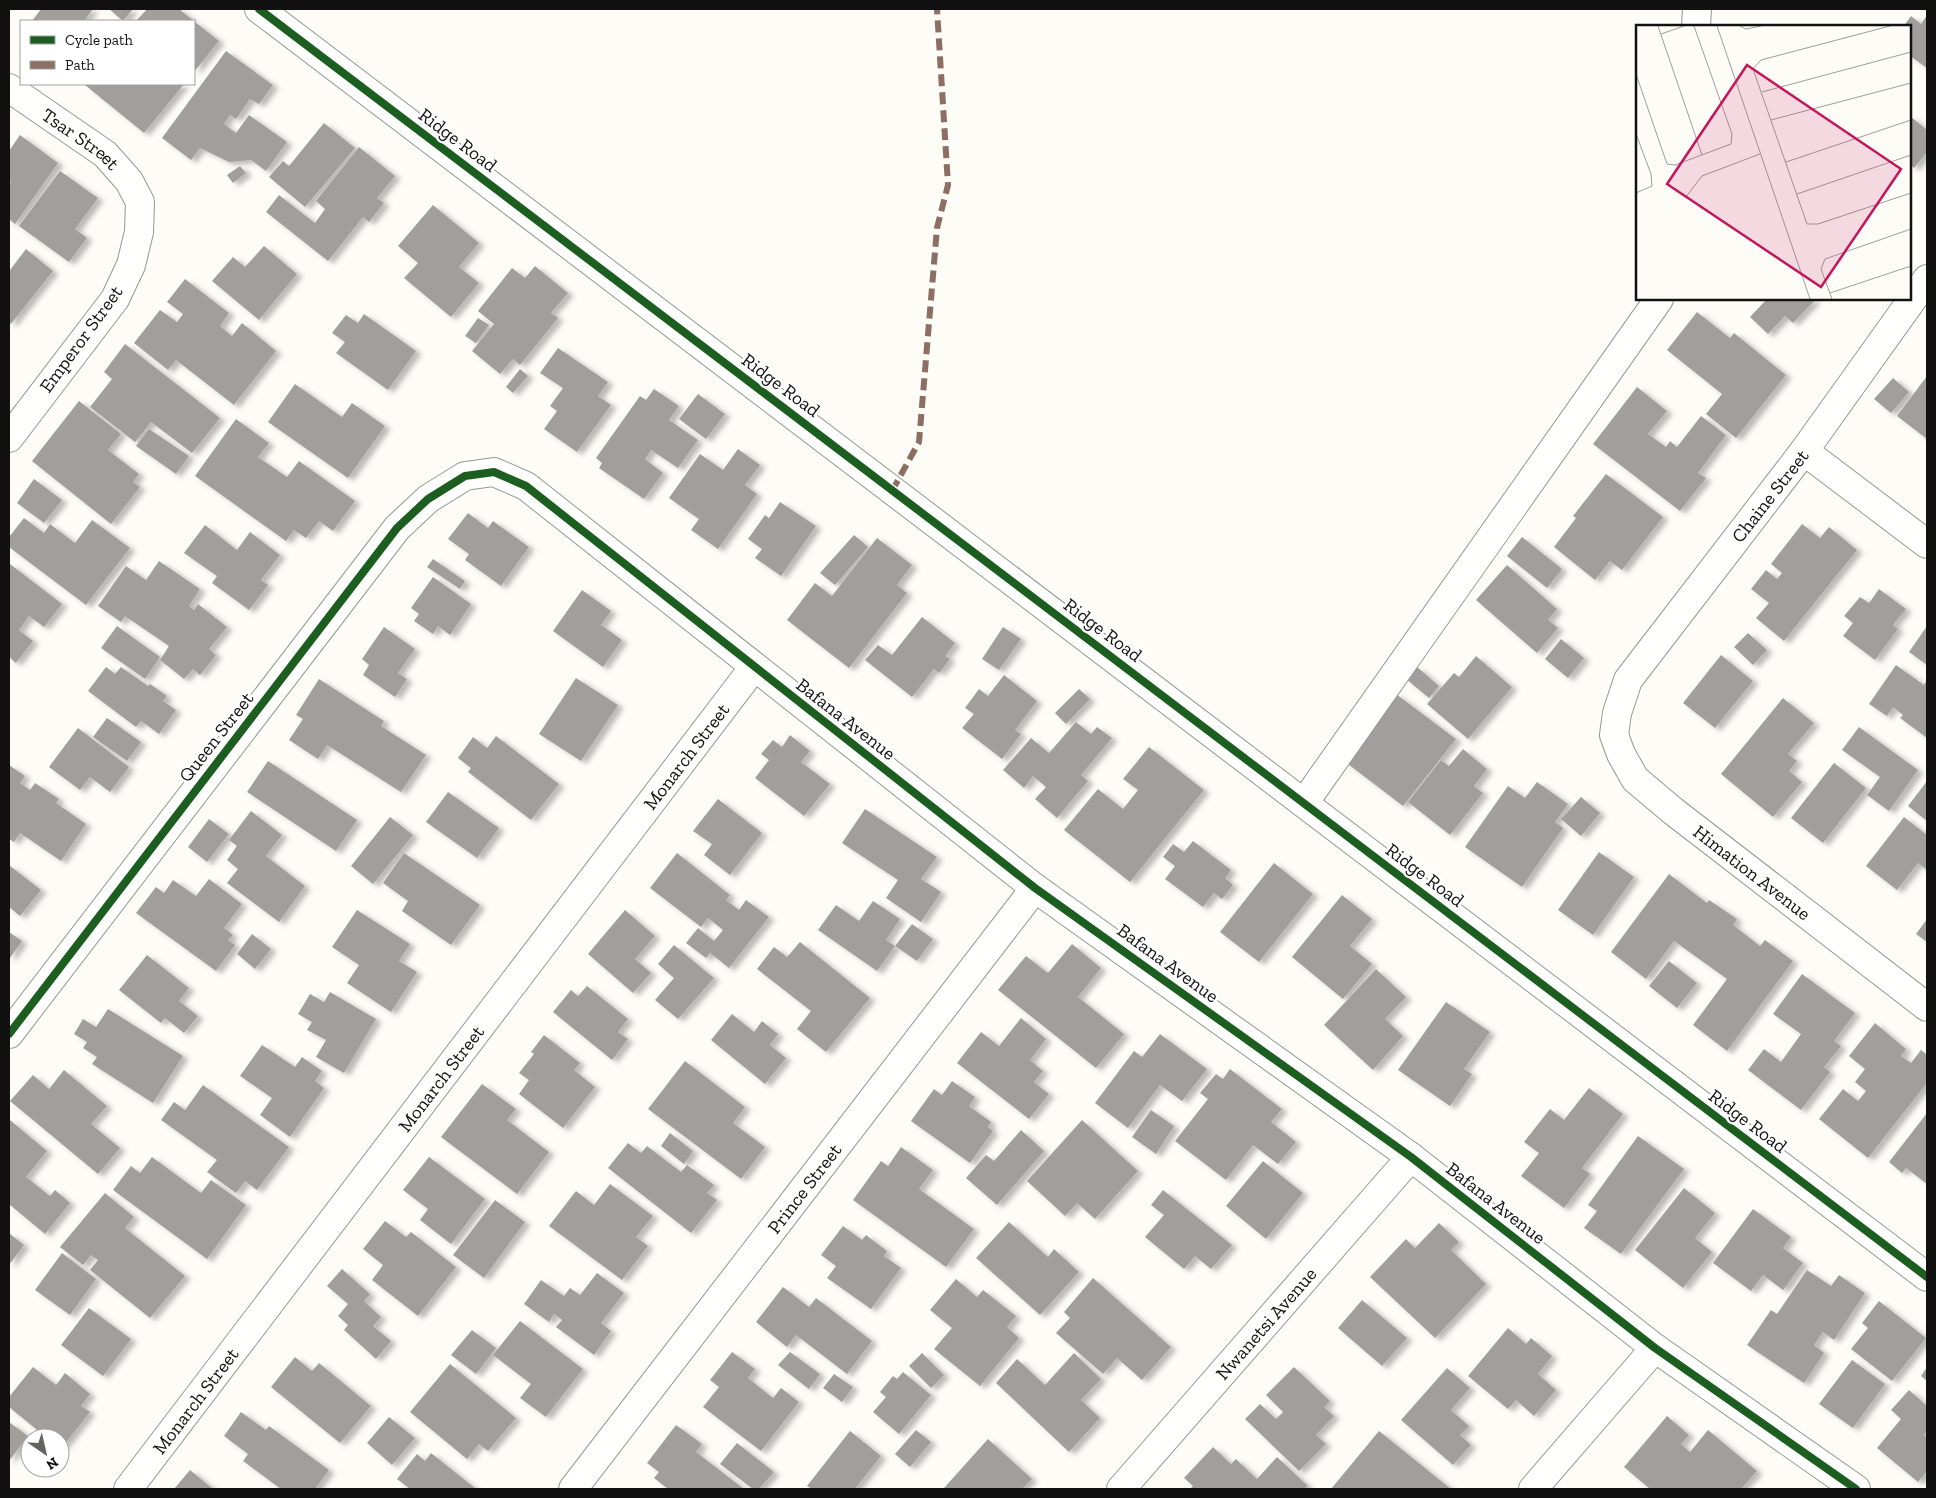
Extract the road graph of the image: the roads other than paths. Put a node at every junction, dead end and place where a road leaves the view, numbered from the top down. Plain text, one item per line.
1 (259, 9) edge
2 (1697, 9) edge
3 (1696, 25) edge
4 (9, 88) edge
5 (140, 202) joint
6 (1927, 280) edge
7 (1658, 300) edge
8 (9, 438) edge
9 (1804, 451) junction
10 (465, 476) joint
11 (1927, 544) edge
12 (754, 667) junction
13 (1617, 714) joint
14 (1304, 803) junction
15 (1035, 888) junction
16 (1927, 1007) edge
17 (9, 1034) edge
18 (1411, 1157) junction
19 (1927, 1278) edge
20 (1655, 1348) junction
21 (128, 1489) edge
22 (573, 1489) edge
23 (1121, 1489) edge
24 (1533, 1489) edge
25 (1856, 1489) edge

1 - 14 street, Ridge Road
2 - 3 street
4 - 5 street, Tsar Street
5 - 8 street, Emperor Street
6 - 9 street, Chaine Street
7 - 14 street
9 - 11 street
9 - 13 street, Chaine Street
10 - 12 street, Bafana Avenue
10 - 17 street, Queen Street
12 - 15 street, Bafana Avenue
12 - 21 street, Monarch Street
13 - 16 street, Himation Avenue
14 - 19 street, Ridge Road
15 - 18 street, Bafana Avenue
15 - 22 street, Prince Street
18 - 20 street, Bafana Avenue
18 - 23 street, Nwanetsi Avenue
20 - 24 street
20 - 25 street, Bafana Avenue

